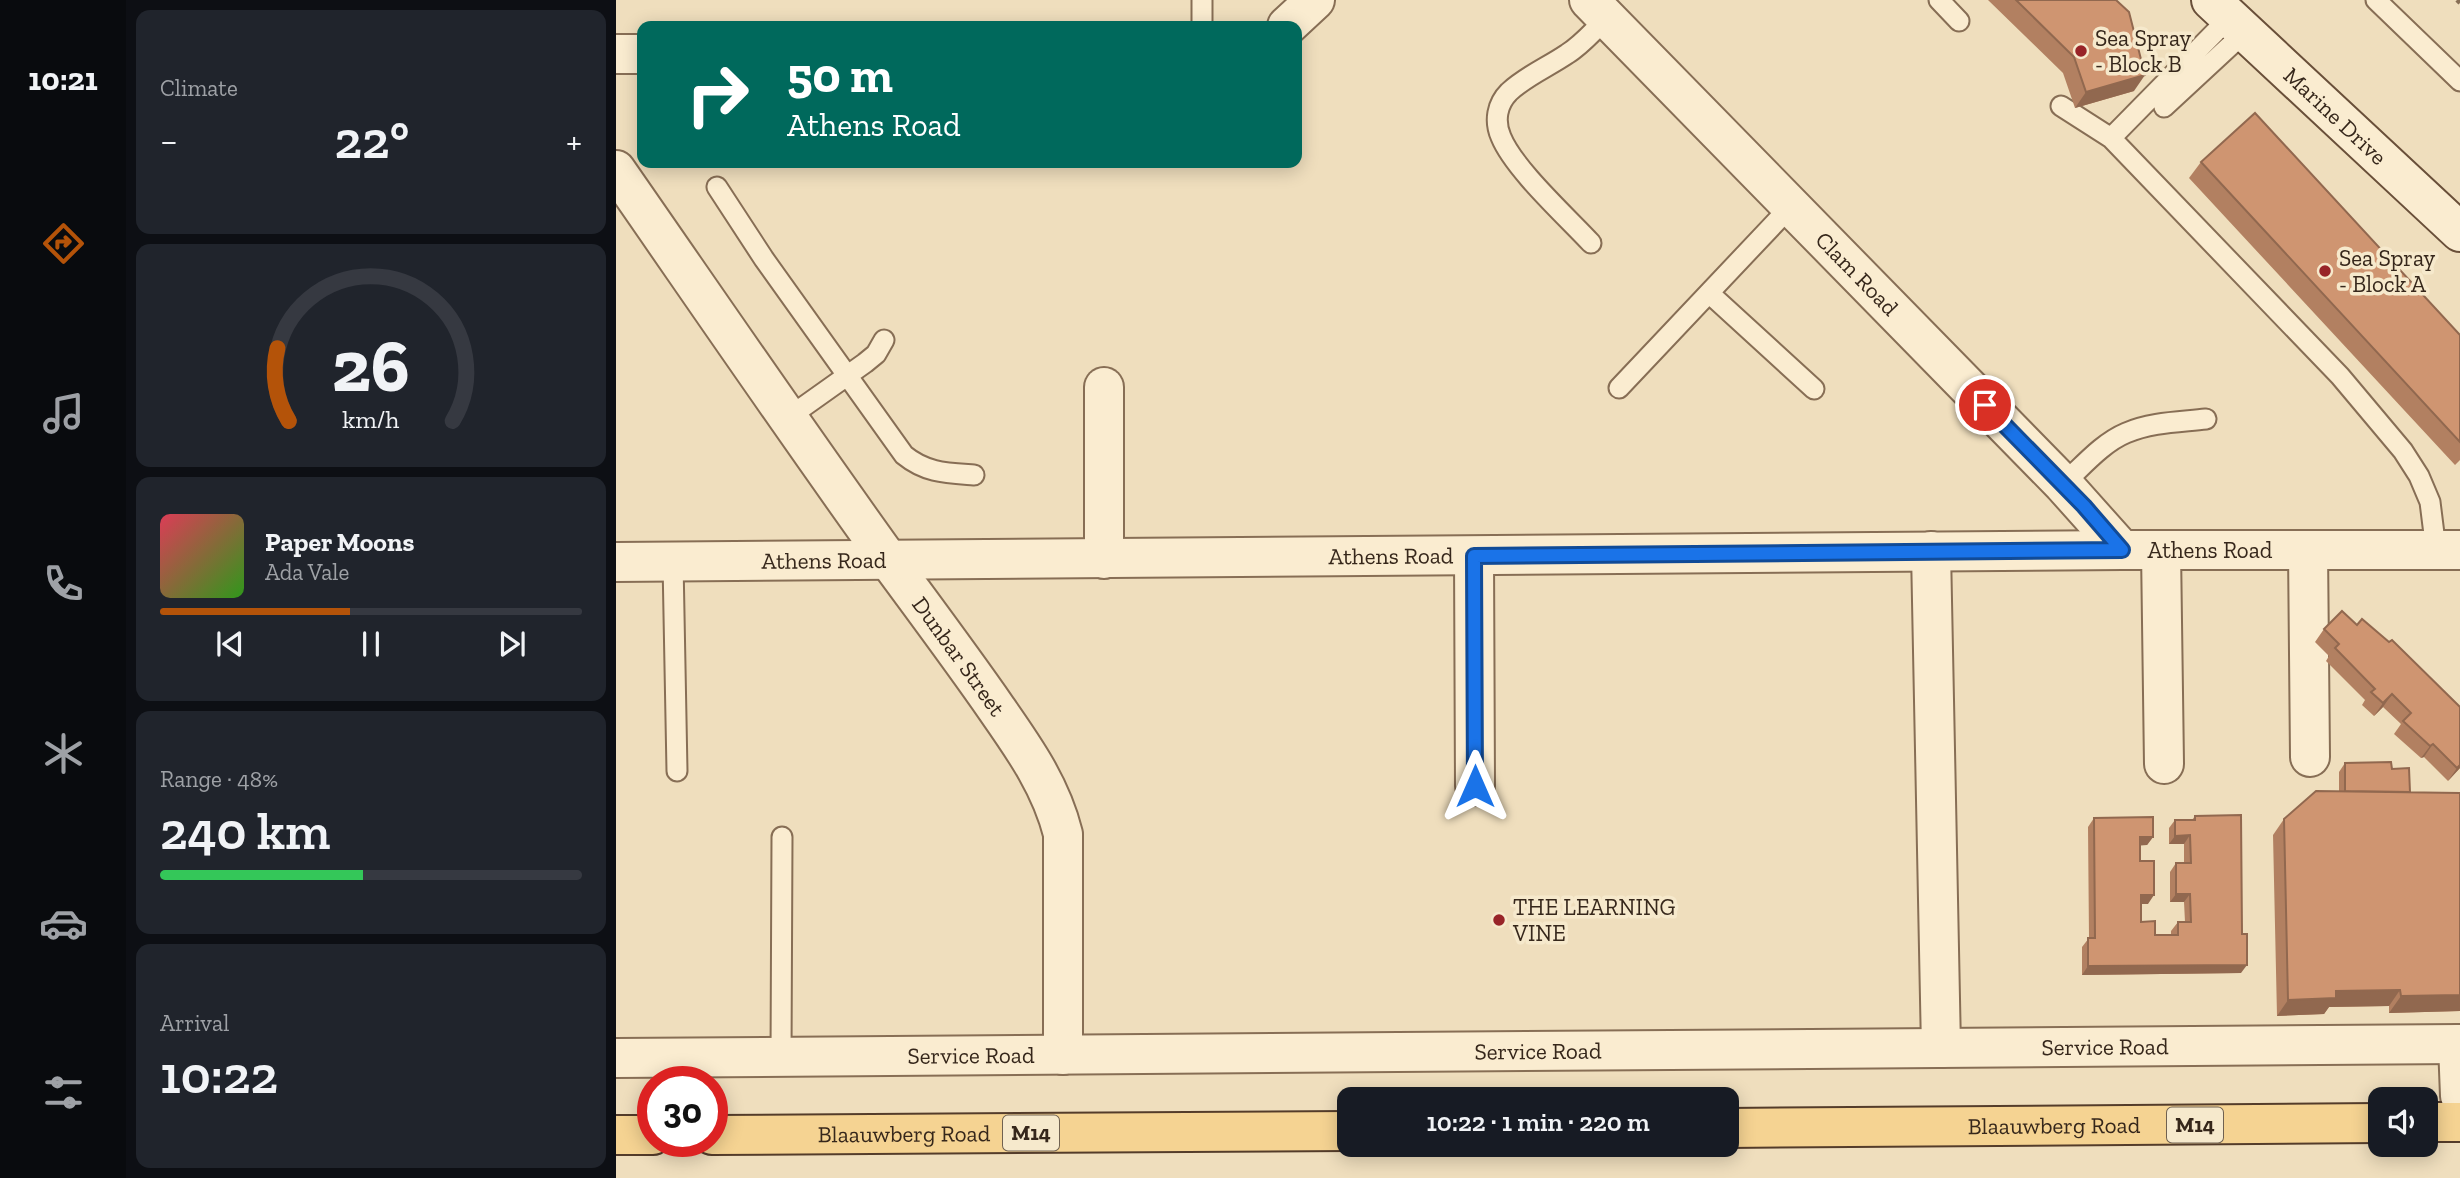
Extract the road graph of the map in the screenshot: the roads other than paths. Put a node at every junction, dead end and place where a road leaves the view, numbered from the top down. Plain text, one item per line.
1 (1202, 0) edge
2 (1315, 0) edge
3 (1939, 0) edge
4 (2376, 0) edge
5 (1598, 9) edge
6 (2229, 16) edge
7 (1202, 21) edge
8 (1292, 21) edge
9 (1959, 21) dead end
10 (616, 54) edge
11 (637, 54) edge
12 (2460, 81) edge
13 (2061, 106) dead end
14 (2164, 107) dead end
15 (2111, 138) junction
16 (616, 170) edge
17 (717, 187) dead end
18 (1791, 206) junction
19 (2460, 232) edge
20 (1591, 243) dead end
21 (1709, 293) junction
22 (884, 340) dead end
23 (846, 377) junction
24 (1104, 387) dead end
25 (1619, 388) dead end
26 (1814, 390) dead end
27 (789, 417) junction
28 (2206, 419) dead end
29 (974, 475) dead end
30 (2063, 484) junction
31 (2122, 550) junction
32 (2161, 550) junction
33 (2308, 550) junction
34 (2448, 550) edge
35 (1931, 551) junction
36 (1474, 556) junction
37 (1104, 559) junction
38 (890, 561) junction
39 (616, 562) edge
40 (674, 562) junction
41 (2310, 757) dead end
42 (2164, 764) dead end
43 (677, 772) dead end
44 (1475, 786) dead end
45 (782, 837) dead end
46 (2459, 1044) edge
47 (1941, 1048) junction
48 (1063, 1055) junction
49 (781, 1057) junction
50 (616, 1058) edge
51 (2460, 1096) edge
52 (2438, 1122) edge
53 (2460, 1122) edge
54 (2368, 1123) edge
55 (1739, 1129) edge
56 (1337, 1131) edge
57 (616, 1135) edge
58 (637, 1135) edge
59 (728, 1135) edge

1 - 7 lane
2 - 8 street
3 - 9 lane
4 - 12 lane
5 - 18 street, Clam Road
5 - 20 lane
6 - 14 lane
6 - 15 lane
6 - 19 street, Marine Drive
10 - 11 street
13 - 15 lane
15 - 34 lane
16 - 27 street, Dunbar Street
17 - 23 lane
18 - 21 lane
18 - 30 street, Clam Road
21 - 25 lane
21 - 26 lane
22 - 23 lane
23 - 27 lane
23 - 29 lane
24 - 37 street
27 - 38 street, Dunbar Street
28 - 30 lane
30 - 31 street, Clam Road
31 - 32 street, Athens Road
31 - 35 street, Athens Road
32 - 33 street, Athens Road
32 - 42 street
33 - 34 street, Athens Road
33 - 41 street
35 - 36 street, Athens Road
35 - 47 street
36 - 37 street, Athens Road
36 - 44 street
37 - 38 street, Athens Road
38 - 40 street, Athens Road
38 - 48 street, Dunbar Street
39 - 40 street, Athens Road
40 - 43 lane
45 - 49 lane
46 - 47 street, Service Road
46 - 51 street
47 - 48 street, Service Road
48 - 49 street, Service Road
49 - 50 street, Service Road
52 - 53 main road
54 - 55 main road, Blaauwberg Road / M14
56 - 59 main road, Blaauwberg Road / M14
57 - 58 main road

